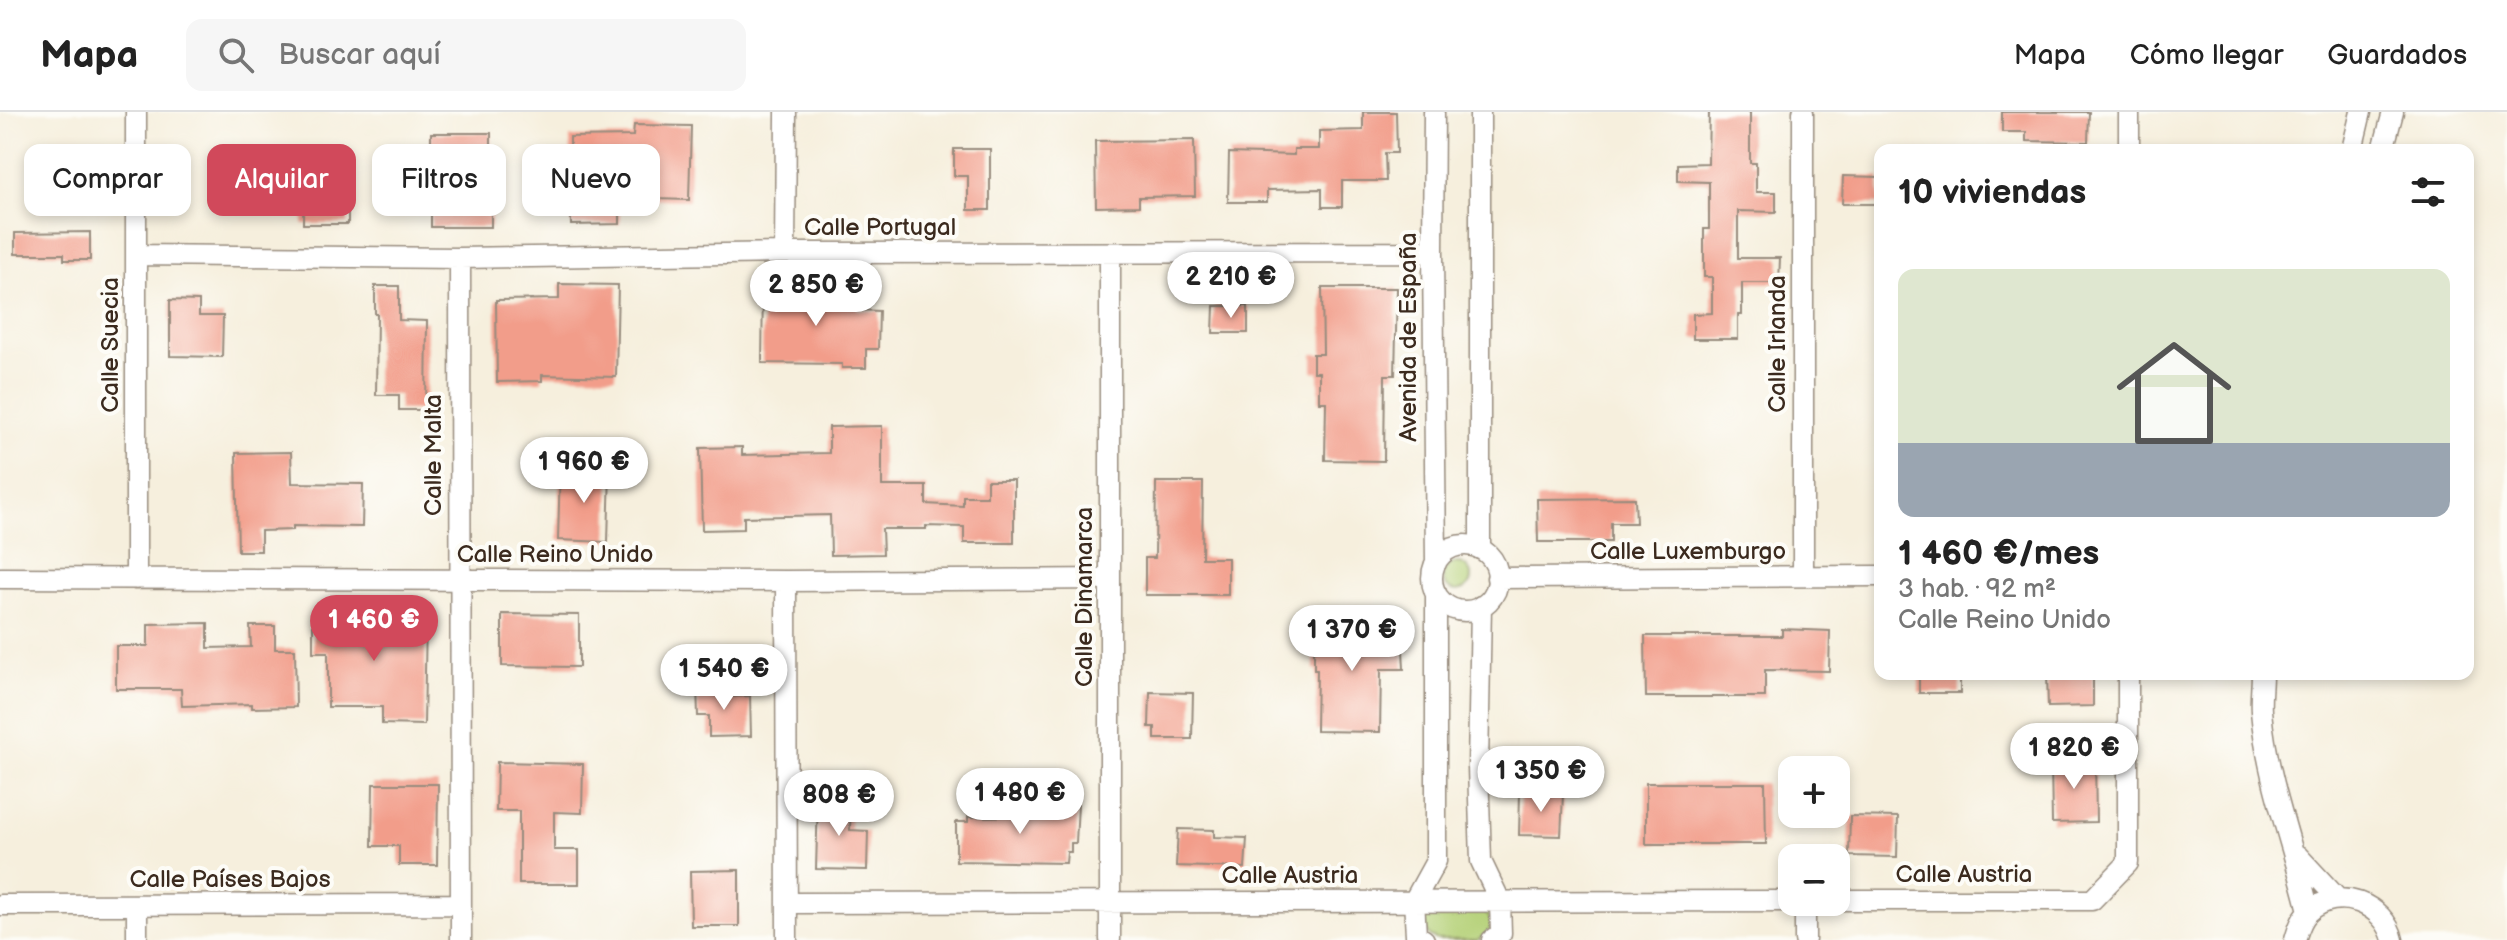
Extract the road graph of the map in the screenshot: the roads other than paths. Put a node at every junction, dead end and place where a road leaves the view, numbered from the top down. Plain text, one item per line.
1 (136, 112) edge
2 (786, 112) edge
3 (1434, 112) edge
4 (1480, 112) edge
5 (1803, 112) edge
6 (2129, 112) edge
7 (2361, 112) edge
8 (2393, 112) edge
9 (2129, 144) edge
10 (2353, 144) edge
11 (2385, 144) edge
12 (1433, 252) junction
13 (785, 253) junction
14 (1110, 254) junction
15 (136, 255) junction
16 (460, 258) junction
17 (1480, 549) junction
18 (1436, 563) junction
19 (1803, 576) junction
20 (1874, 576) edge
21 (0, 578) edge
22 (1497, 578) junction
23 (136, 579) junction
24 (459, 579) junction
25 (1110, 579) junction
26 (786, 581) junction
27 (1436, 593) junction
28 (1481, 606) junction
29 (2128, 680) edge
30 (2262, 680) edge
31 (2295, 853) junction
32 (2338, 899) junction
33 (1850, 900) edge
34 (1414, 901) junction
35 (1500, 901) junction
36 (1778, 901) edge
37 (1110, 902) junction
38 (788, 903) junction
39 (460, 904) junction
40 (0, 905) edge
41 (137, 905) junction
42 (2309, 911) junction
43 (1805, 916) edge
44 (137, 940) edge
45 (461, 940) edge
46 (787, 940) edge
47 (1110, 940) edge
48 (1424, 940) edge
49 (1492, 940) edge
50 (1805, 940) edge
51 (2295, 940) edge
52 (2393, 940) edge

1 - 15 street, Calle Suecia
2 - 13 street
3 - 12 street, Avenida de España
4 - 17 street
5 - 19 street, Calle Irlanda
6 - 9 street
7 - 10 street
8 - 11 street
12 - 14 street, Calle Portugal
12 - 18 street, Avenida de España
13 - 14 street, Calle Portugal
13 - 16 street, Calle Portugal
14 - 25 street, Calle Dinamarca
15 - 16 street, Calle Portugal
15 - 23 street, Calle Suecia
16 - 24 street, Calle Malta
17 - 18 street
17 - 22 street
18 - 27 street
19 - 20 street, Calle Luxemburgo
19 - 22 street, Calle Luxemburgo
21 - 23 street, Calle Reino Unido
22 - 28 street
23 - 24 street, Calle Reino Unido
24 - 26 street, Calle Reino Unido
24 - 39 street, Calle Malta
25 - 26 street, Calle Reino Unido
25 - 37 street, Calle Dinamarca
26 - 38 street
27 - 28 street
27 - 34 street
28 - 35 street
29 - 33 street, Calle Austria
30 - 31 street
31 - 32 street
31 - 42 street
32 - 42 street
32 - 52 street
34 - 35 street, Calle Austria
34 - 37 street, Calle Austria
34 - 48 street
35 - 36 street, Calle Austria
35 - 49 street
37 - 38 street, Calle Austria
37 - 47 street, Calle Dinamarca
38 - 46 street
39 - 41 street, Calle Países Bajos
39 - 45 street, Calle Malta
40 - 41 street, Calle Países Bajos
41 - 44 street
42 - 51 street
43 - 50 street

